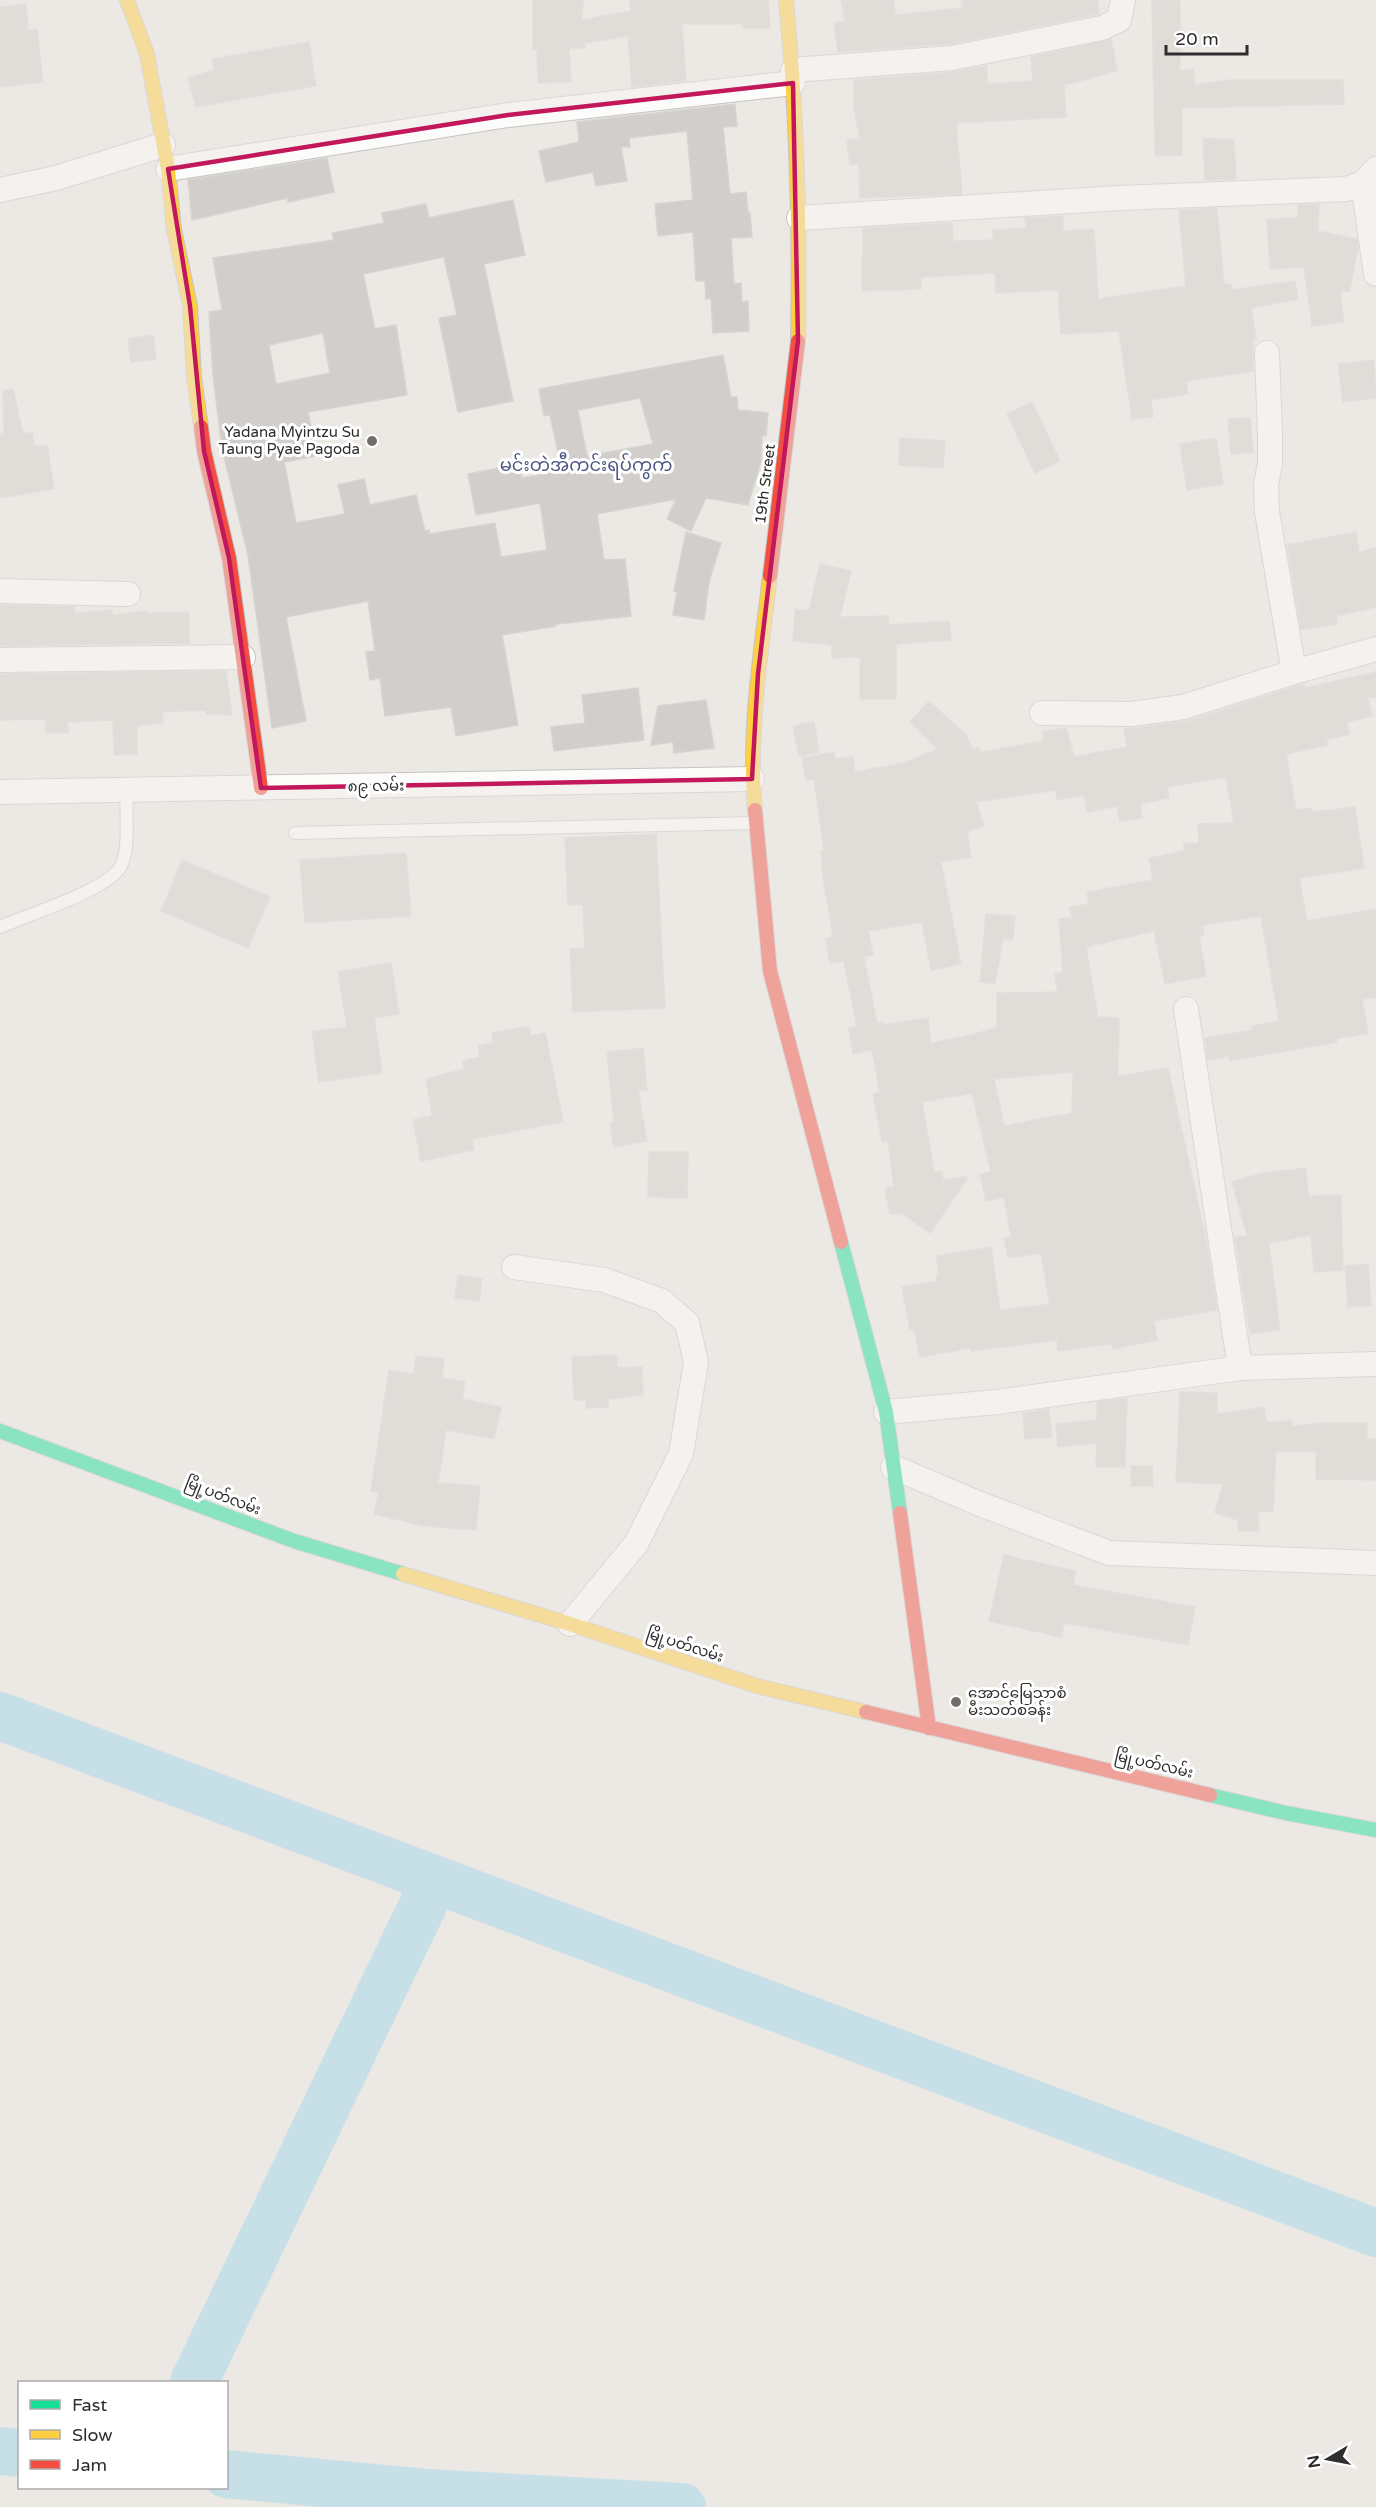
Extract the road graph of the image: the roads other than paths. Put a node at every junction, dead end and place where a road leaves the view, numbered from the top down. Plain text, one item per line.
1 (127, 0) edge
2 (786, 0) edge
3 (1123, 0) edge
4 (793, 76) junction
5 (163, 145) junction
6 (168, 169) junction
7 (1369, 176) edge
8 (0, 190) edge
9 (799, 218) junction
10 (1376, 274) edge
11 (1268, 352) dead end
12 (0, 591) edge
13 (128, 594) dead end
14 (1376, 650) edge
15 (243, 657) junction
16 (0, 660) edge
17 (1293, 672) junction
18 (1042, 713) dead end
19 (752, 779) junction
20 (261, 788) junction
21 (127, 790) junction
22 (0, 792) edge
23 (756, 823) junction
24 (295, 833) dead end
25 (0, 927) edge
26 (1186, 1009) dead end
27 (514, 1267) dead end
28 (1376, 1364) edge
29 (1240, 1368) junction
30 (886, 1412) junction
31 (0, 1431) edge
32 (893, 1467) junction
33 (1376, 1563) edge
34 (570, 1624) junction
35 (929, 1728) junction
36 (1376, 1830) edge

1 - 5 street
2 - 4 street, 19th Street
3 - 4 street
4 - 6 street
4 - 9 street, 19th Street
5 - 6 street
5 - 8 street
6 - 15 street
7 - 9 street
7 - 10 street
9 - 19 street, 19th Street
11 - 17 street
12 - 13 street
14 - 17 street
15 - 16 street
15 - 20 street
17 - 18 street
19 - 20 street, ၈၉ လမ်း
19 - 23 street, 19th Street
20 - 21 street, ၈၉ လမ်း
21 - 22 street, ၈၉ လမ်း
21 - 25 lane
23 - 24 lane
23 - 30 street, 19th Street
26 - 29 street
27 - 34 street
28 - 29 street
29 - 30 street
30 - 32 street, 19th Street
31 - 34 street, မြို့ပတ်လမ်း
32 - 33 street
32 - 35 street, 19th Street
34 - 35 street, မြို့ပတ်လမ်း
35 - 36 street, မြို့ပတ်လမ်း

